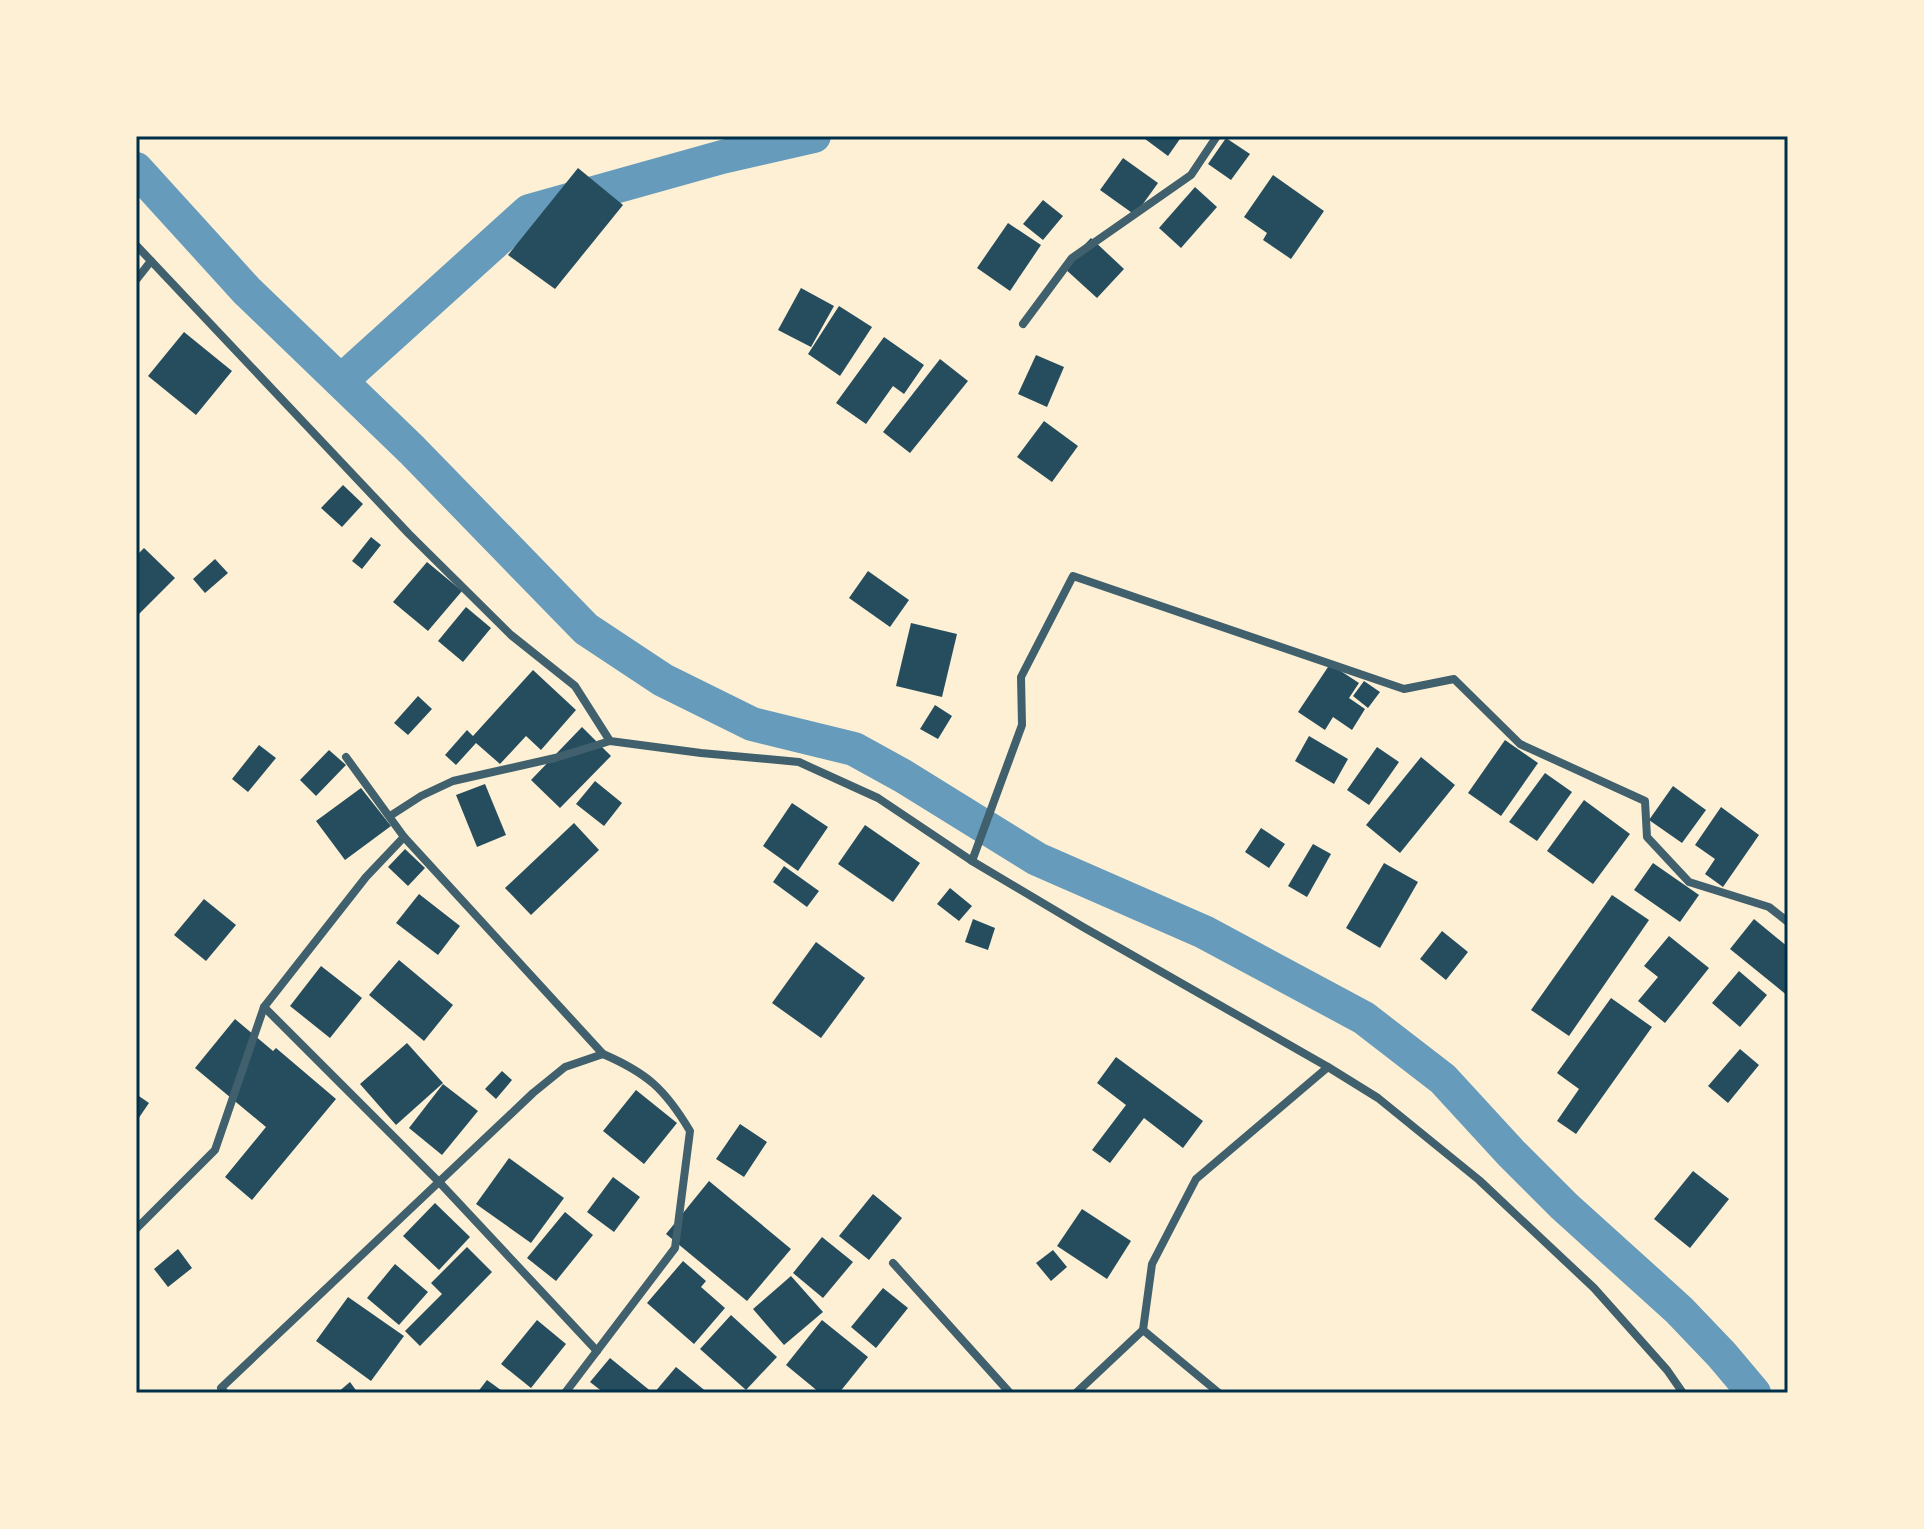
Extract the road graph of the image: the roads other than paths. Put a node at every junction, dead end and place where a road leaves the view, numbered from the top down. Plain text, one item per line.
1 (1217, 136) edge
2 (136, 245) edge
3 (151, 261) junction
4 (136, 280) edge
5 (1023, 324) dead end
6 (610, 741) junction
7 (346, 757) dead end
8 (390, 816) junction
9 (404, 837) junction
10 (972, 861) junction
11 (1788, 922) edge
12 (264, 1007) junction
13 (603, 1054) junction
14 (1328, 1067) junction
15 (440, 1183) junction
16 (136, 1229) edge
17 (893, 1263) dead end
18 (1143, 1330) junction
19 (597, 1351) junction
20 (225, 1393) edge
21 (565, 1393) edge
22 (1010, 1393) edge
23 (1076, 1393) edge
24 (1219, 1393) edge
25 (1683, 1393) edge

1 - 5 street
2 - 3 street
3 - 4 street
3 - 6 street
6 - 8 street
6 - 10 street
7 - 8 street
8 - 9 street
9 - 12 street
9 - 13 street
10 - 11 street
10 - 14 street
12 - 15 street
12 - 16 street
13 - 15 street
13 - 19 street
14 - 18 street
14 - 25 street
15 - 19 street
15 - 20 street
17 - 22 street
18 - 23 street
18 - 24 street
19 - 21 street

